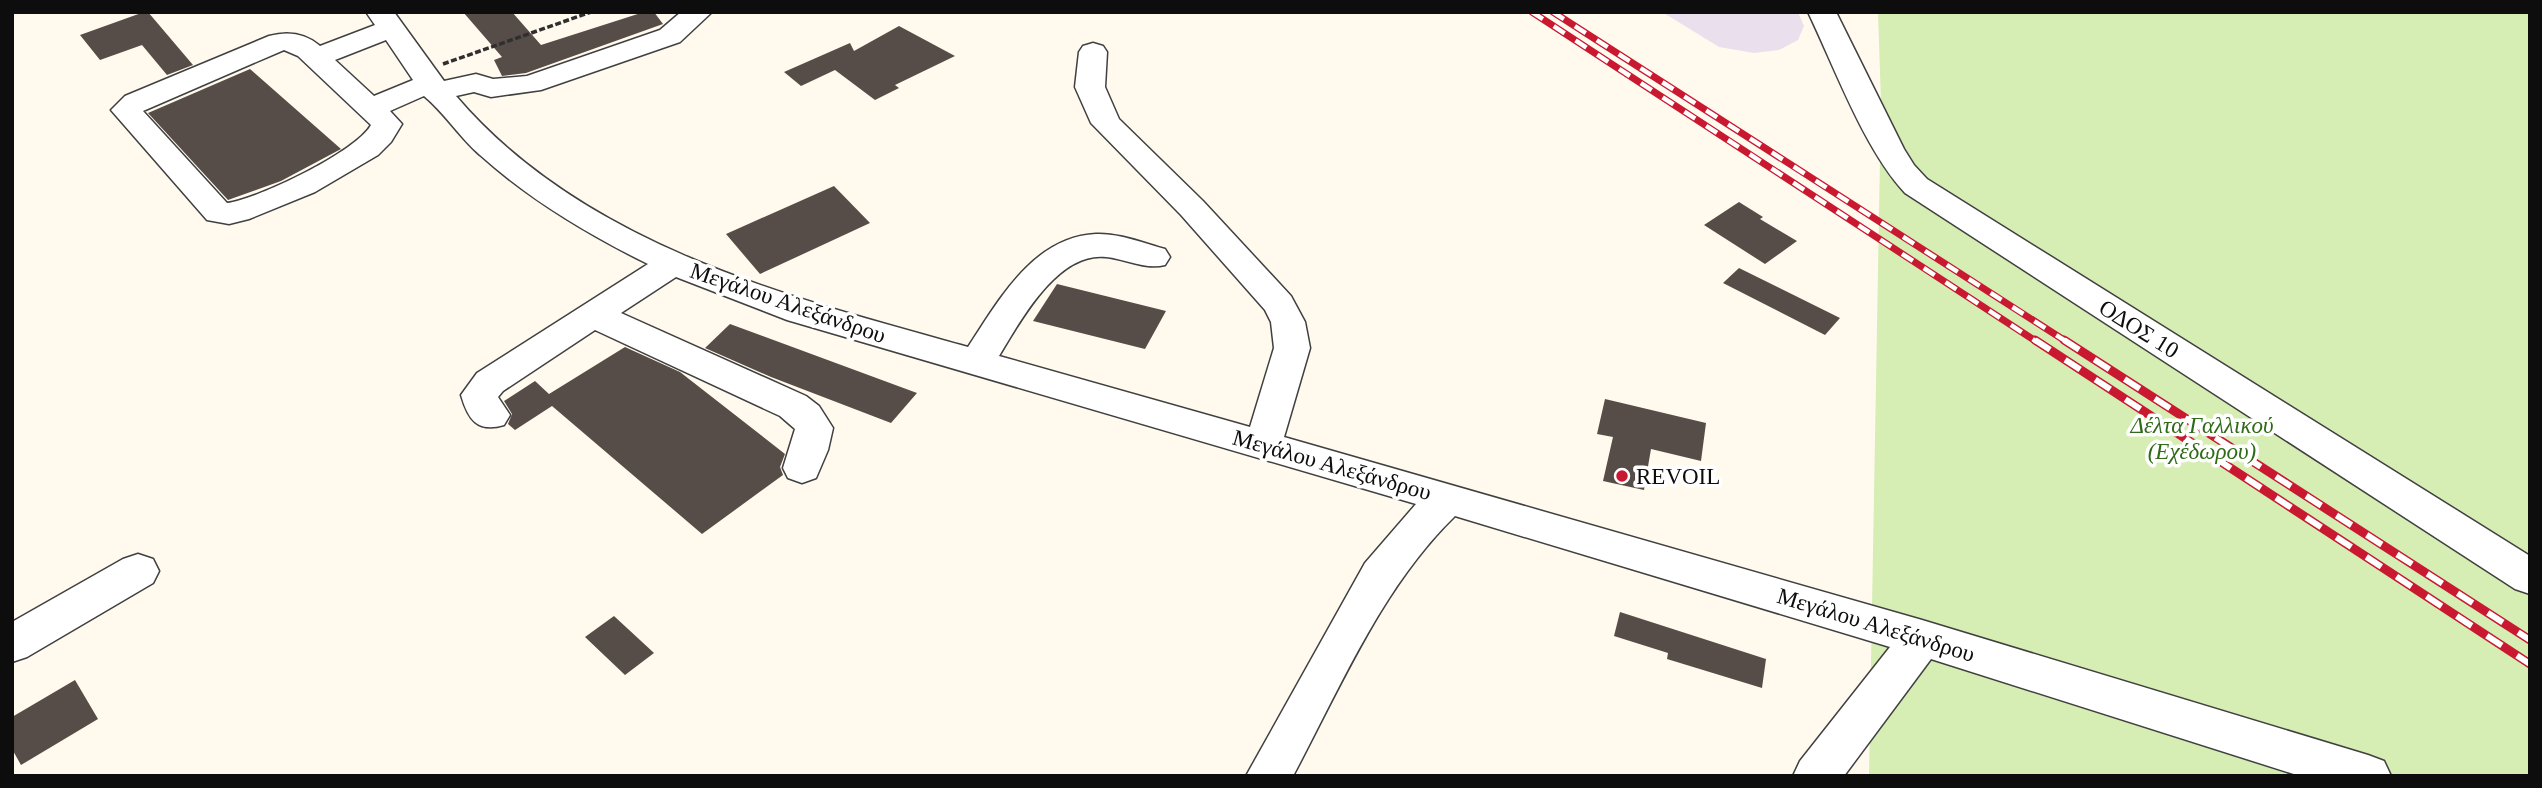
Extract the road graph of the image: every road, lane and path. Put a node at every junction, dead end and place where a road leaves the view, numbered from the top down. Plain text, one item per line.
1 (591, 12) edge
2 (698, 12) edge
3 (1822, 12) edge
4 (385, 20) edge
5 (1093, 52) dead end
6 (316, 58) junction
7 (429, 81) junction
8 (372, 108) junction
9 (1153, 257) dead end
10 (673, 263) junction
11 (595, 316) junction
12 (976, 363) junction
13 (491, 415) dead end
14 (1263, 445) junction
15 (802, 468) dead end
16 (1447, 498) junction
17 (138, 571) dead end
18 (2530, 578) edge
19 (1922, 638) junction
20 (12, 644) edge
21 (1269, 776) edge
22 (1816, 776) edge
23 (2368, 776) edge

1 - 7 path
2 - 7 street
3 - 18 street, ΟΔΟΣ 10
4 - 6 street
4 - 7 street, Μεγάλου Αλεξάνδρου
5 - 14 street
6 - 8 street
6 - 8 street
7 - 8 street
7 - 10 street, Μεγάλου Αλεξάνδρου
9 - 12 street
10 - 11 street
10 - 12 street, Μεγάλου Αλεξάνδρου
11 - 13 street
11 - 15 street
12 - 14 street, Μεγάλου Αλεξάνδρου
14 - 16 street, Μεγάλου Αλεξάνδρου
16 - 19 street, Μεγάλου Αλεξάνδρου
16 - 21 street
17 - 20 street
19 - 22 street
19 - 23 street, Μεγάλου Αλεξάνδρου

